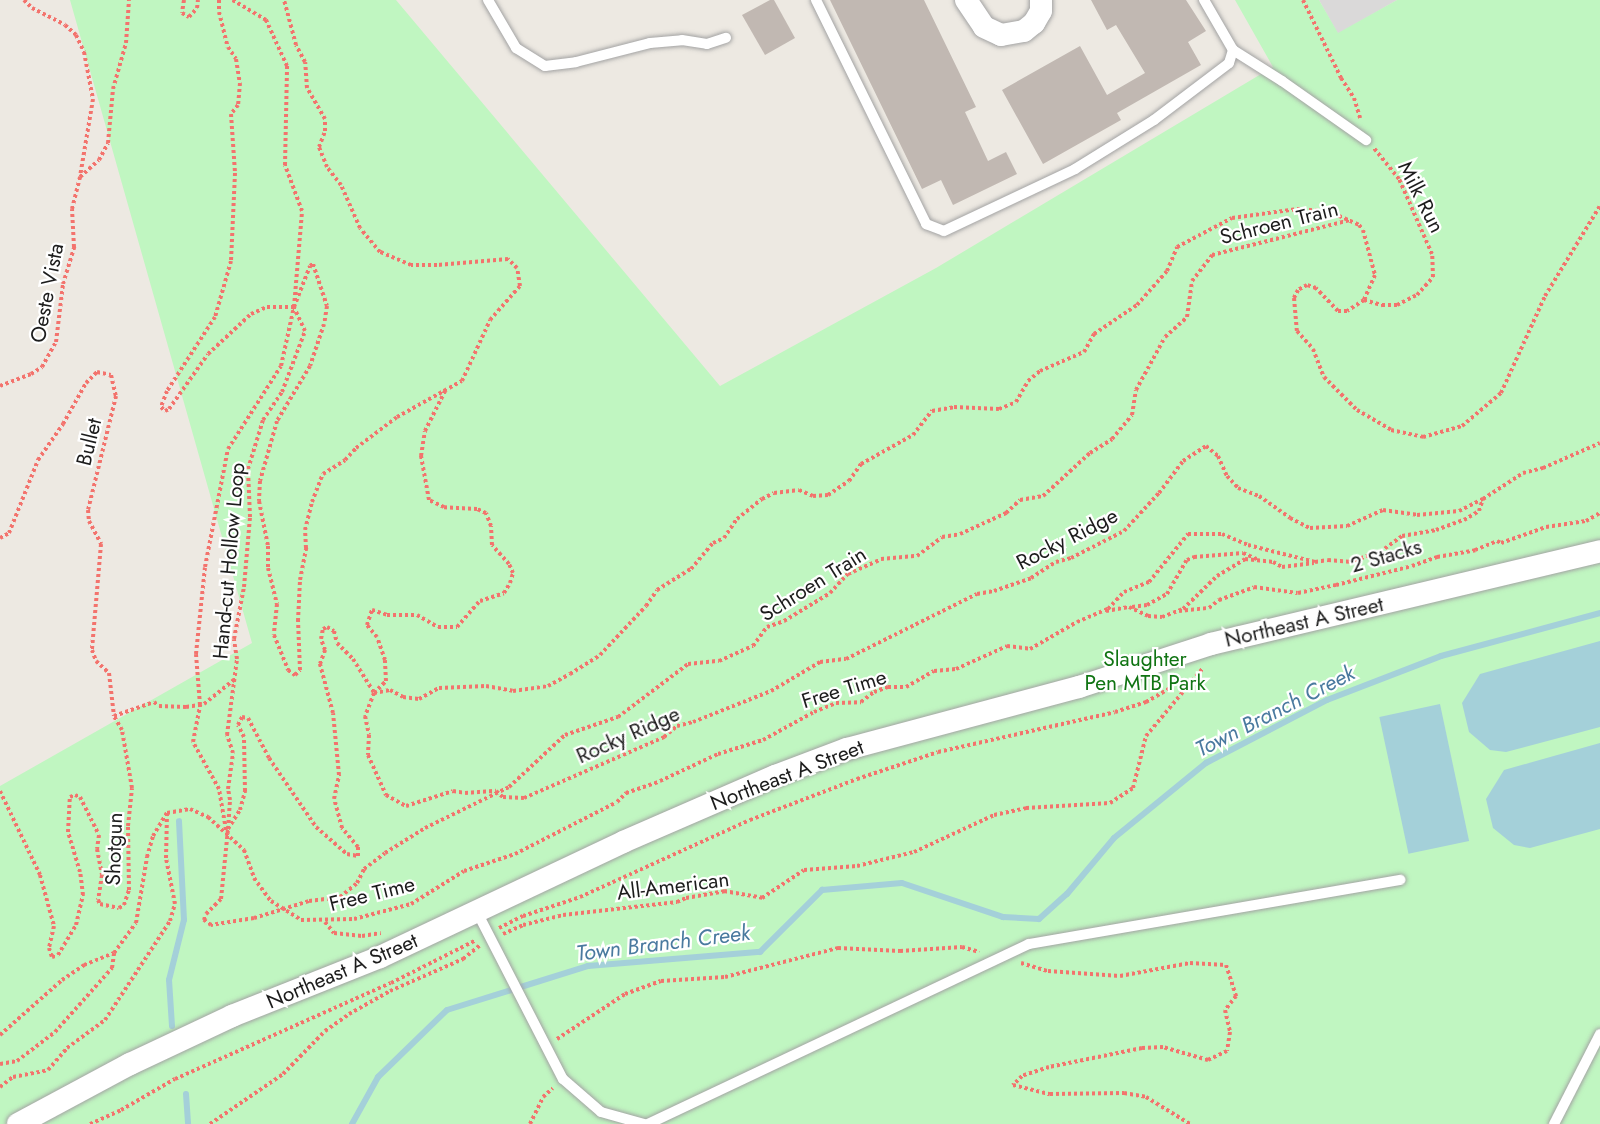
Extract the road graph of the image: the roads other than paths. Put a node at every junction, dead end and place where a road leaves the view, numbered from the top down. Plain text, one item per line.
1 (488, 0) edge
2 (816, 0) edge
3 (966, 0) edge
4 (1041, 0) edge
5 (1204, 0) edge
6 (726, 38) dead end
7 (1233, 50) junction
8 (1366, 140) road end
9 (1600, 551) edge
10 (1401, 880) dead end
11 (477, 912) junction
12 (1600, 1034) edge
13 (18, 1124) edge
14 (646, 1124) edge
15 (1554, 1124) edge

1 - 6 lane
2 - 7 lane
3 - 4 street
5 - 7 lane
7 - 8 lane
9 - 11 street, Northeast A Street
10 - 14 lane
11 - 13 street, Northeast A Street
11 - 14 lane
12 - 15 lane

